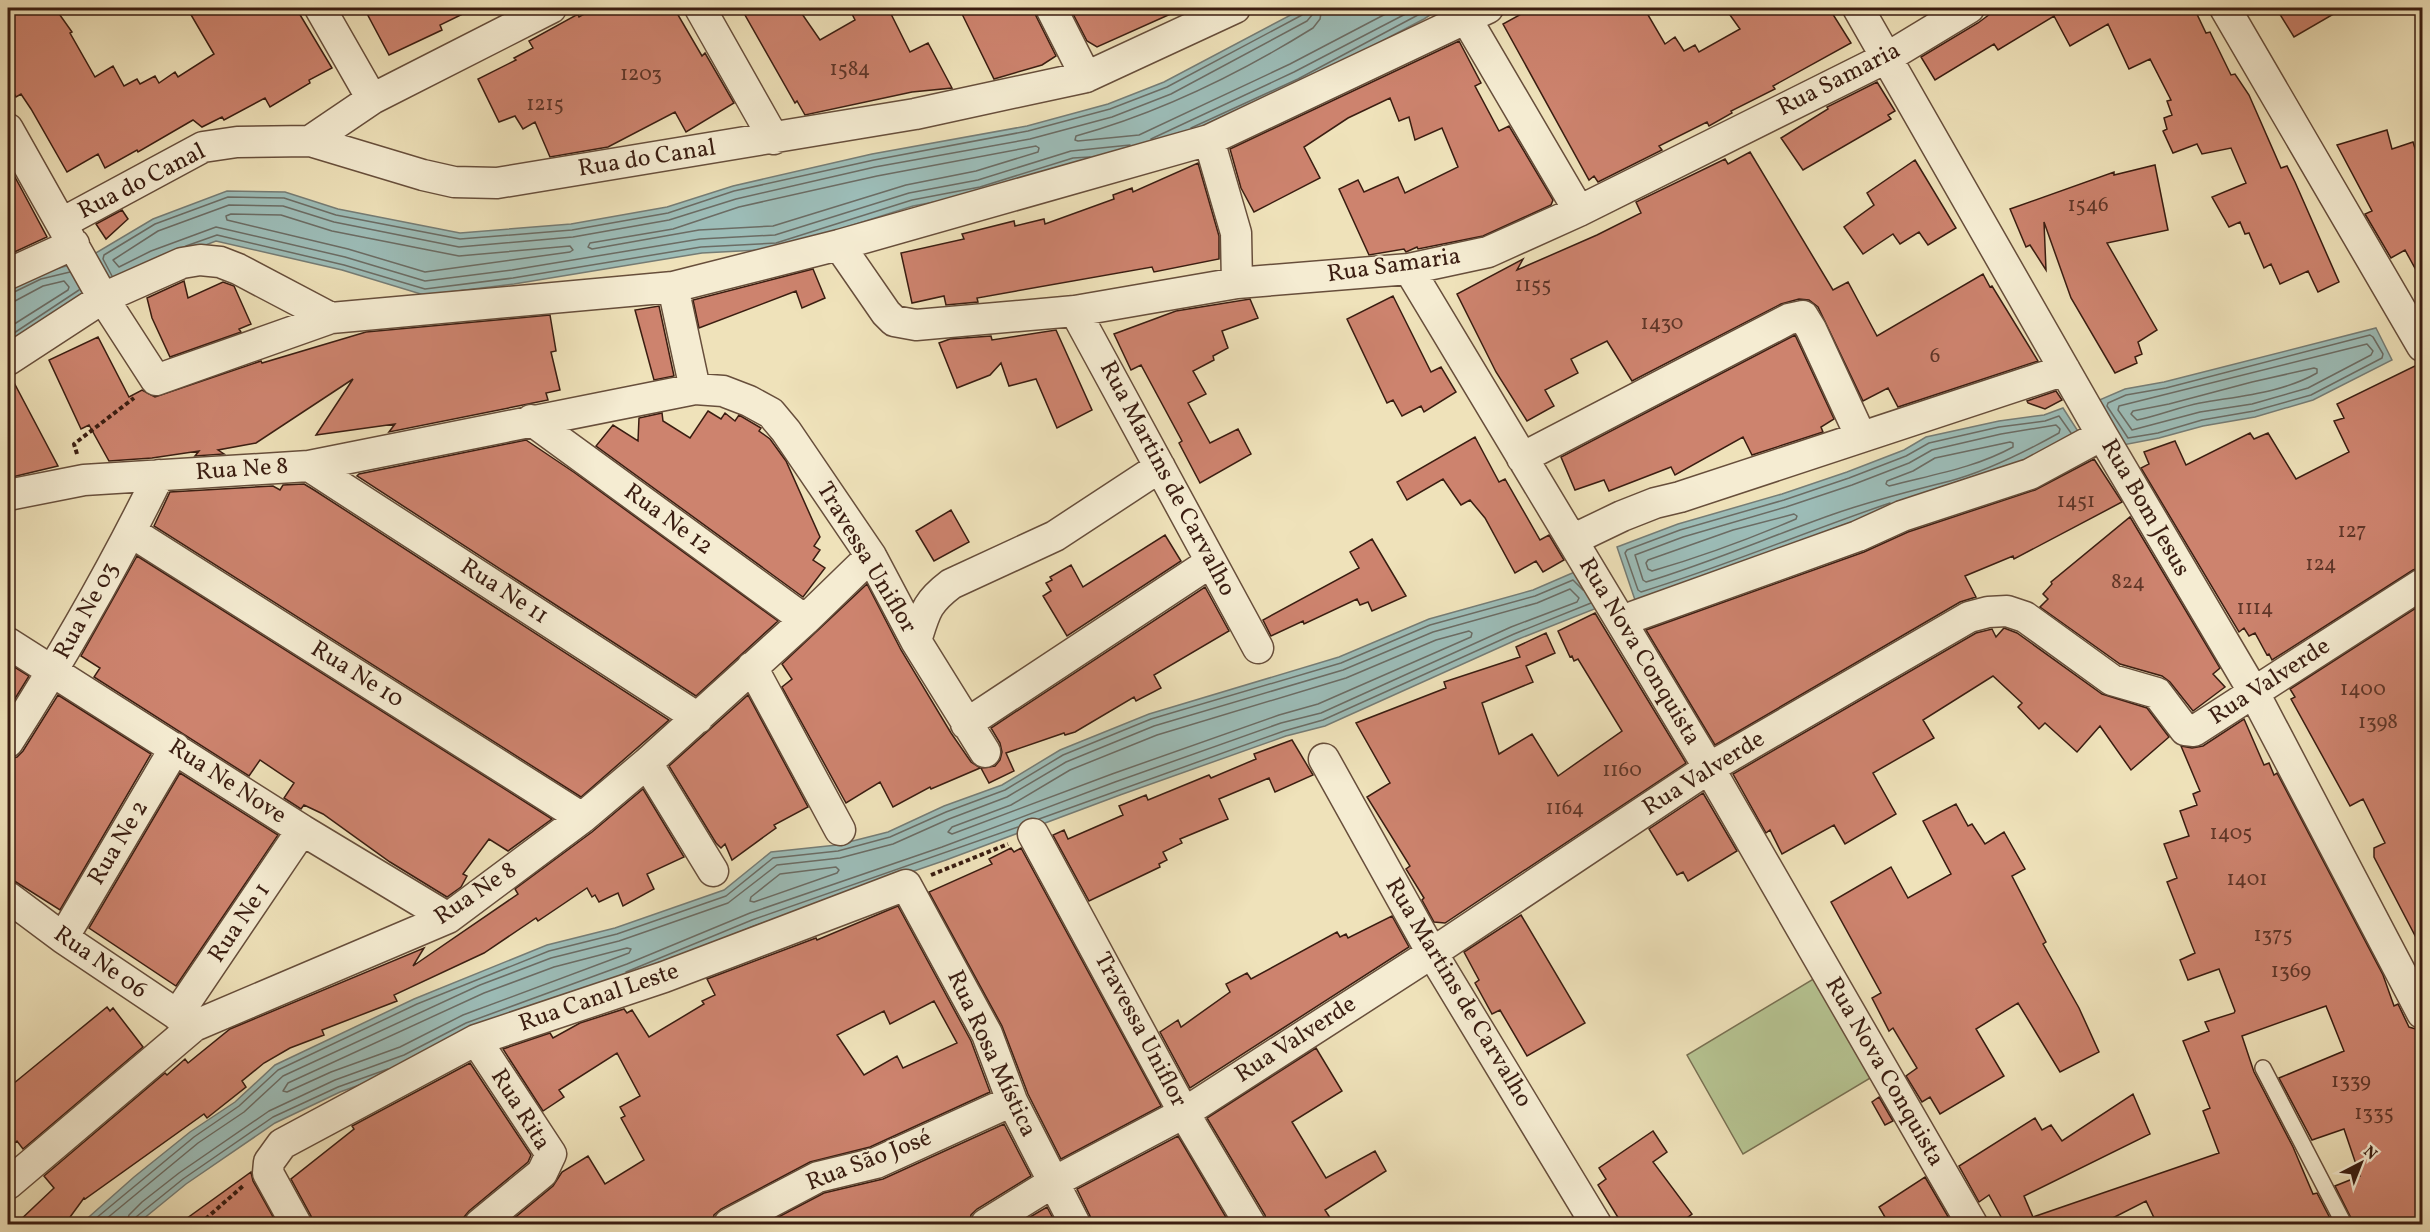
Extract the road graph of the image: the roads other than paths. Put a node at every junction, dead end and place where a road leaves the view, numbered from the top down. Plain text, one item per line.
1 (320, 8) edge
2 (551, 8) edge
3 (699, 8) edge
4 (1051, 8) edge
5 (1235, 8) edge
6 (1858, 8) edge
7 (1968, 8) edge
8 (2225, 8) edge
9 (1471, 11) edge
10 (1888, 57) junction
11 (1086, 77) junction
12 (372, 99) junction
13 (8, 129) edge
14 (774, 139) junction
15 (1209, 140) junction
16 (310, 141) junction
17 (1579, 211) junction
18 (68, 233) junction
19 (839, 245) junction
20 (1409, 269) junction
21 (8, 274) edge
22 (1237, 283) junction
23 (673, 287) junction
24 (103, 298) junction
25 (1075, 311) junction
26 (331, 318) junction
27 (2422, 346) edge
28 (8, 360) edge
29 (2065, 370) junction
30 (709, 390) junction
31 (531, 420) junction
32 (2102, 435) junction
33 (1861, 437) junction
34 (1522, 458) junction
35 (309, 466) junction
36 (1160, 467) junction
37 (159, 475) junction
38 (8, 495) edge
39 (131, 532) junction
40 (1572, 540) junction
41 (871, 556) junction
42 (1211, 562) junction
43 (2422, 584) edge
44 (805, 620) junction
45 (1621, 621) junction
46 (916, 641) junction
47 (8, 643) edge
48 (1258, 648) dead end
49 (752, 667) junction
50 (52, 673) junction
51 (2253, 692) junction
52 (698, 718) junction
53 (966, 724) junction
54 (8, 742) edge
55 (175, 748) junction
56 (985, 752) dead end
57 (1324, 759) dead end
58 (647, 763) junction
59 (1709, 768) junction
60 (582, 818) junction
61 (302, 830) junction
62 (840, 830) dead end
63 (1034, 834) road end
64 (712, 871) dead end
65 (906, 885) joint
66 (8, 897) edge
67 (448, 918) junction
68 (63, 938) junction
69 (1432, 953) junction
70 (2422, 1013) edge
71 (185, 1021) junction
72 (476, 1040) junction
73 (2263, 1068) dead end
74 (1012, 1101) junction
75 (1184, 1113) junction
76 (1052, 1182) junction
77 (8, 1184) edge
78 (296, 1224) edge
79 (480, 1224) edge
80 (729, 1224) edge
81 (986, 1224) edge
82 (1075, 1224) edge
83 (1250, 1224) edge
84 (1596, 1224) edge
85 (1972, 1224) edge
86 (2344, 1224) edge

1 - 12 street
2 - 12 street
3 - 14 street
4 - 11 street
5 - 11 street, Rua do Canal
6 - 10 street, Rua Bom Jesus
7 - 10 street, Rua Samaria
8 - 27 street
9 - 15 street
9 - 17 street
10 - 17 street, Rua Samaria
10 - 29 street, Rua Bom Jesus
11 - 14 street, Rua do Canal
12 - 16 street
13 - 18 street
14 - 16 street, Rua do Canal
15 - 19 street
15 - 22 street
16 - 18 street, Rua do Canal
17 - 20 street, Rua Samaria
18 - 21 street, Rua do Canal
18 - 24 street
19 - 23 street
19 - 25 street, Rua Samaria
20 - 22 street, Rua Samaria
20 - 34 street, Rua Nova Conquista
22 - 25 street, Rua Samaria
23 - 26 street
23 - 30 street
24 - 26 street
24 - 26 street
24 - 28 street
25 - 36 street, Rua Martins de Carvalho
29 - 32 street, Rua Bom Jesus
29 - 33 street
30 - 31 street, Rua Ne 8
30 - 41 street, Travessa Uniflor
31 - 35 street, Rua Ne 8
31 - 44 street, Rua Ne 12
32 - 45 street
32 - 51 street, Rua Bom Jesus
33 - 34 street
33 - 40 street
34 - 40 street, Rua Nova Conquista
35 - 37 street, Rua Ne 8
35 - 52 street, Rua Ne 11
36 - 42 street, Rua Martins de Carvalho
36 - 46 street
37 - 38 street, Rua Ne 8
37 - 39 street, Rua Ne 03
39 - 50 street, Rua Ne 03
39 - 60 street, Rua Ne 10
40 - 45 street, Rua Nova Conquista
41 - 44 street, Rua Ne 8
41 - 46 street, Travessa Uniflor
42 - 48 street, Rua Martins de Carvalho
42 - 53 street
43 - 51 street, Rua Valverde
44 - 49 street, Rua Ne 8
45 - 59 street, Rua Nova Conquista
46 - 53 street, Travessa Uniflor
47 - 50 street, Rua Ne Nove
49 - 52 street, Rua Ne 8
49 - 62 street
50 - 54 street, Rua Ne 03
50 - 55 street, Rua Ne Nove
51 - 59 street, Rua Valverde
51 - 70 street, Rua Bom Jesus
52 - 58 street, Rua Ne 8
53 - 56 street, Travessa Uniflor
55 - 61 street, Rua Ne Nove
55 - 68 street, Rua Ne 2
57 - 69 street, Rua Martins de Carvalho
58 - 60 street, Rua Ne 8
58 - 64 street
59 - 69 street, Rua Valverde
59 - 85 street, Rua Nova Conquista
60 - 67 street, Rua Ne 8
61 - 67 street, Rua Ne Nove
61 - 71 street, Rua Ne 1
63 - 75 street, Travessa Uniflor
65 - 72 street, Rua Canal Leste
65 - 74 street, Rua Rosa Mística
66 - 68 street, Rua Ne 06
67 - 71 street, Rua Ne 8
68 - 71 street, Rua Ne 06
69 - 75 street, Rua Valverde
69 - 84 street, Rua Martins de Carvalho
71 - 77 street, Rua Ne 8
72 - 78 street, Rua Canal Leste
72 - 79 street, Rua Rita
73 - 86 lane
74 - 76 street, Rua Rosa Mística
74 - 80 street, Rua São José
75 - 76 street, Rua Valverde
75 - 83 street, Travessa Uniflor
76 - 81 street, Rua Valverde
76 - 82 street, Rua Rosa Mística

